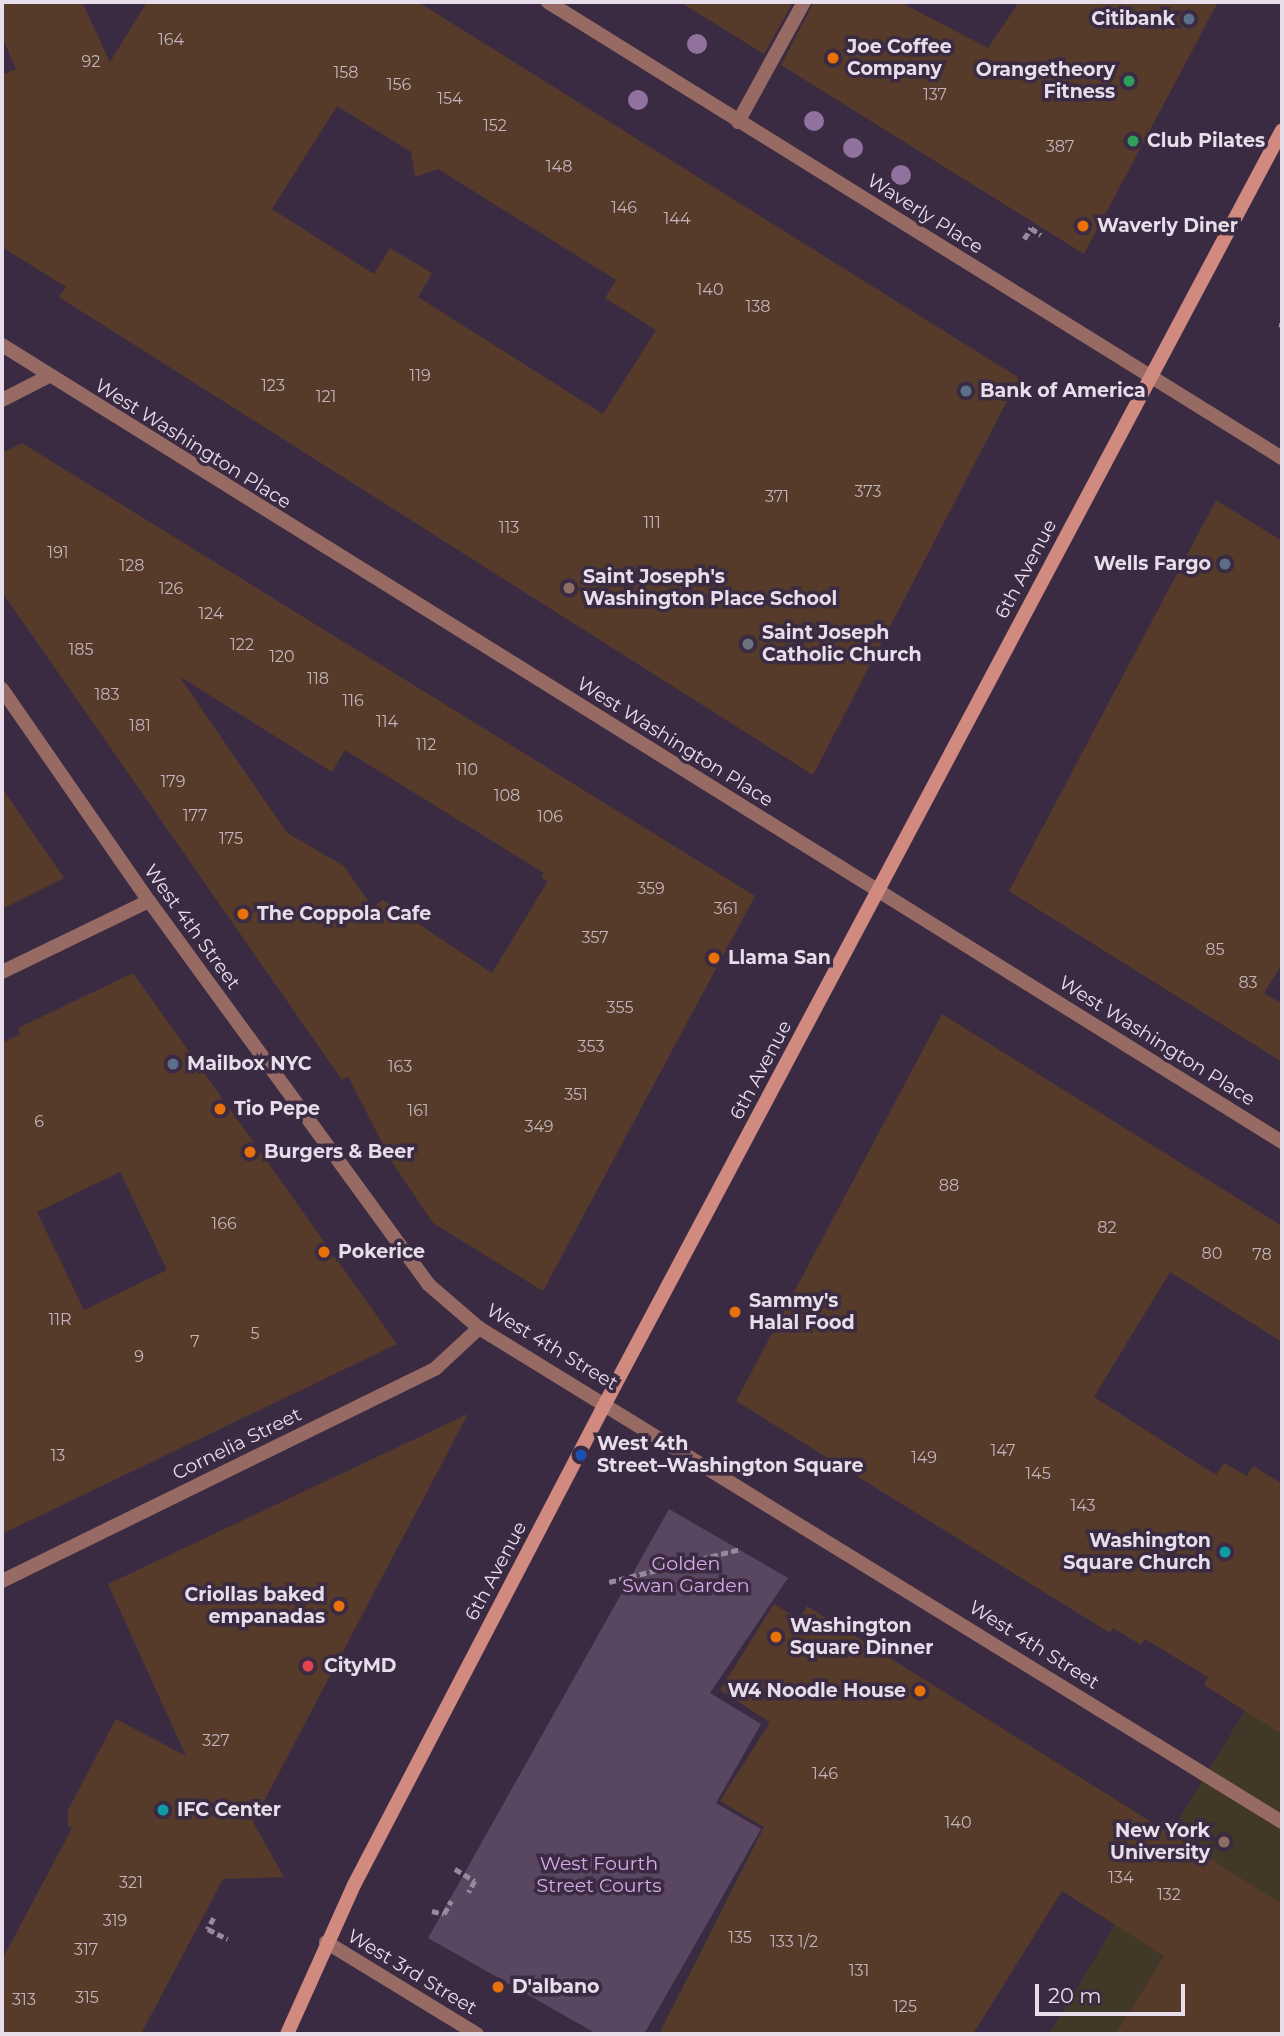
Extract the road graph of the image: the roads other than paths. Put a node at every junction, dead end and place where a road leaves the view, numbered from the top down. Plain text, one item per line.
1 (548, 2) edge
2 (804, 2) edge
3 (738, 122) junction
4 (1282, 130) edge
5 (2, 345) edge
6 (1150, 376) junction
7 (47, 377) junction
8 (2, 400) edge
9 (1282, 458) edge
10 (2, 689) edge
11 (877, 891) junction
12 (149, 901) junction
13 (2, 972) edge
14 (1282, 1142) edge
15 (479, 1328) junction
16 (606, 1402) junction
17 (2, 1581) edge
18 (1282, 1822) edge
19 (326, 1942) junction
20 (287, 2034) edge
21 (477, 2034) edge

1 - 3 street, Waverly Place
2 - 3 street
3 - 6 street, Waverly Place
4 - 6 main road, 6th Avenue
5 - 7 street, West Washington Place
6 - 9 street, Waverly Place
6 - 11 main road, 6th Avenue
7 - 8 street
7 - 11 street, West Washington Place
10 - 12 street, West 4th Street
11 - 14 street, West Washington Place
11 - 16 main road, 6th Avenue
12 - 13 street
12 - 15 street, West 4th Street
15 - 16 street, West 4th Street
15 - 17 street, Cornelia Street
16 - 18 street, West 4th Street
16 - 19 main road, 6th Avenue
19 - 20 main road, 6th Avenue
19 - 21 street, West 3rd Street

